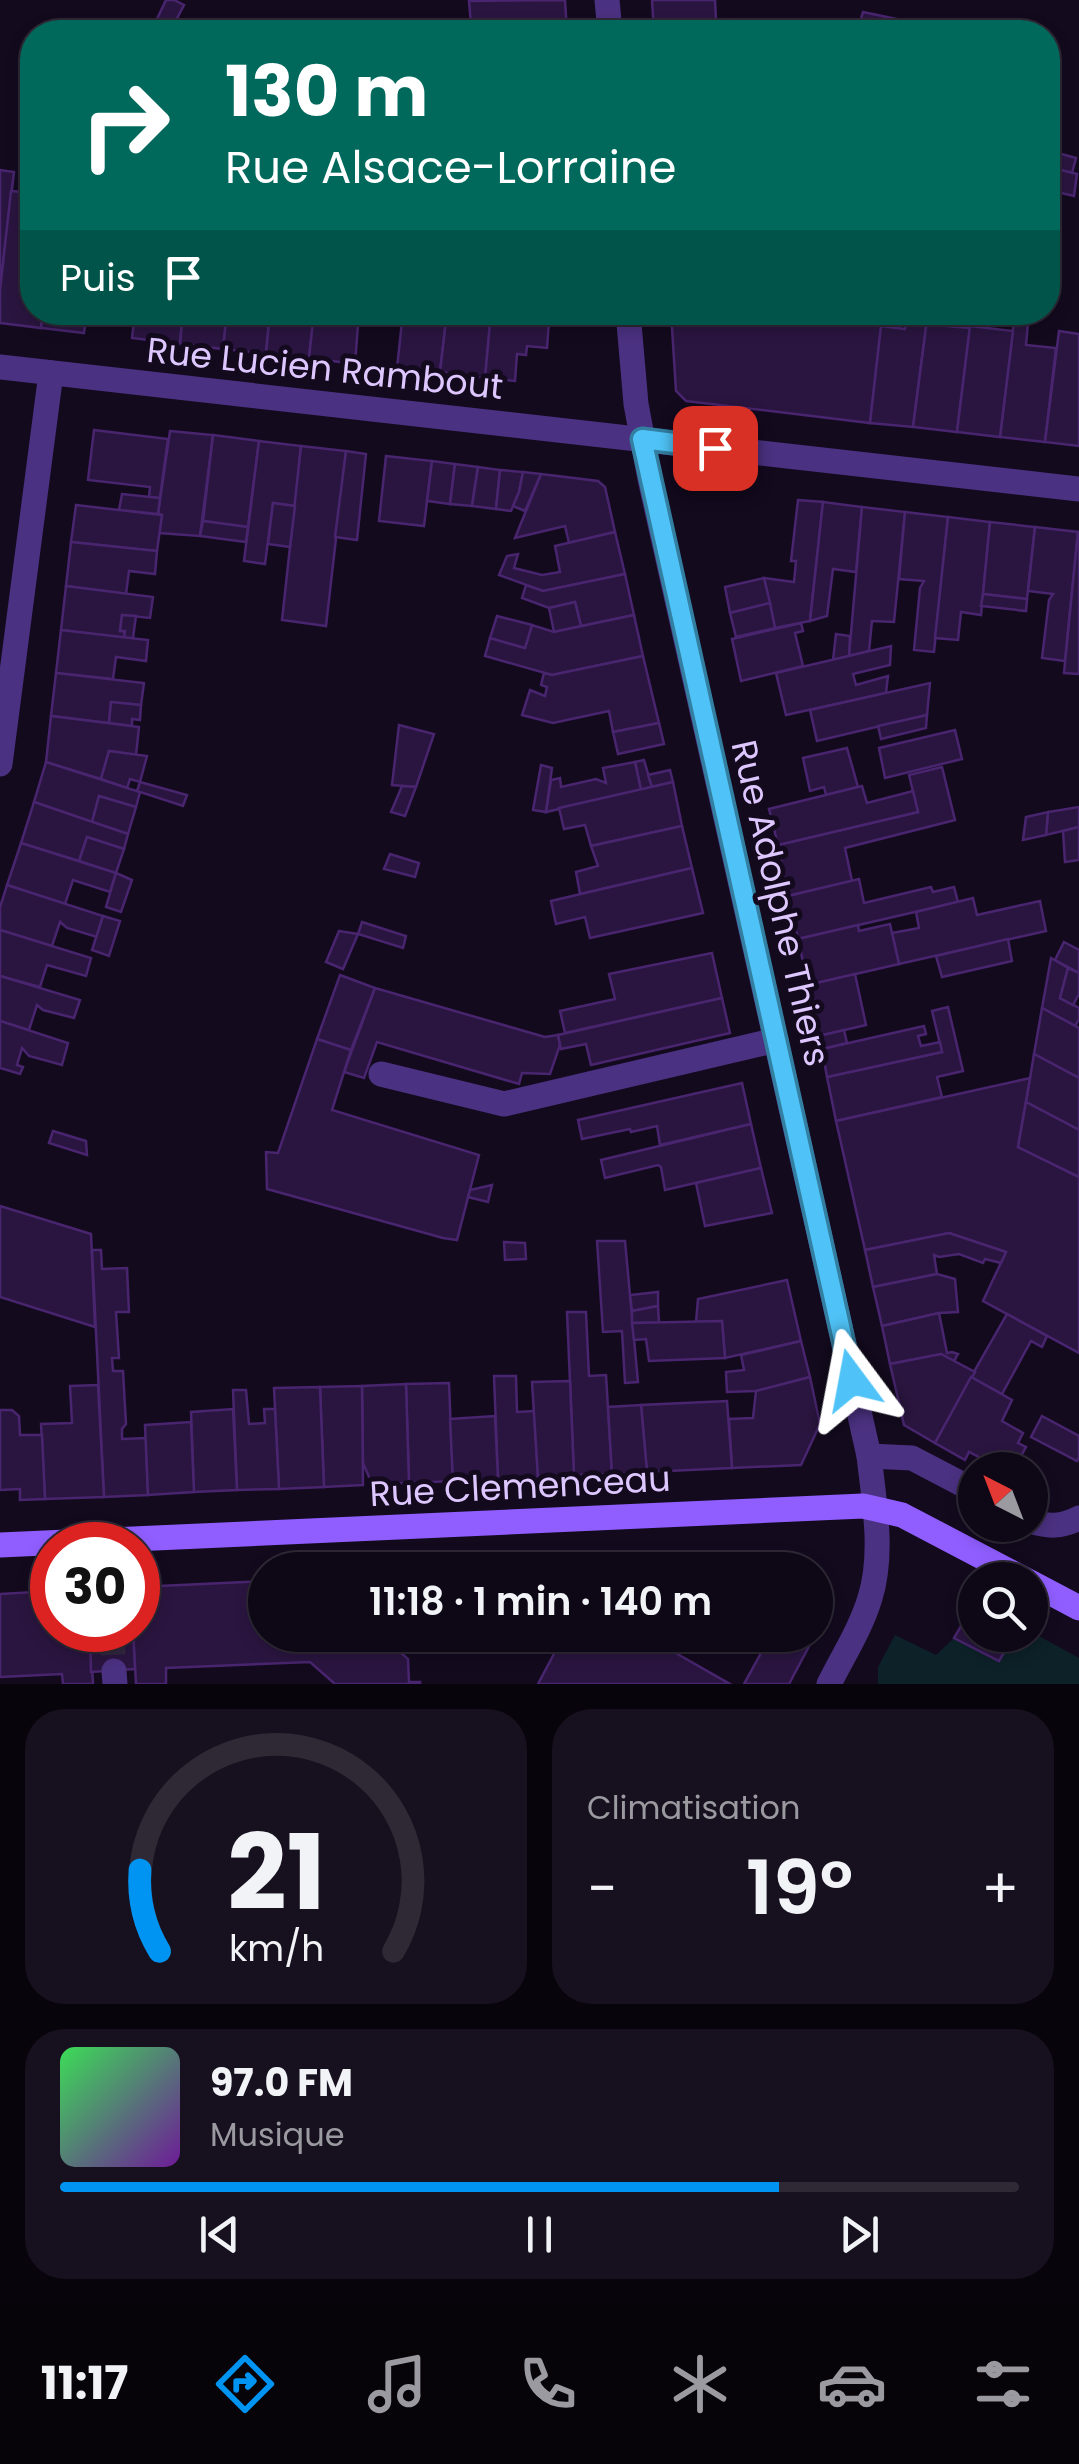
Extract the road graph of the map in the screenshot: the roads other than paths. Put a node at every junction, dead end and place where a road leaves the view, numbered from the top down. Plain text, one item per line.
1 (629, 325) edge
2 (0, 367) edge
3 (51, 373) junction
4 (642, 439) junction
5 (1079, 490) edge
6 (0, 764) edge
7 (776, 1040) junction
8 (381, 1074) dead end
9 (869, 1456) junction
10 (958, 1482) edge
11 (874, 1507) junction
12 (1079, 1518) edge
13 (1048, 1526) edge
14 (160, 1540) edge
15 (30, 1544) edge
16 (0, 1545) edge
17 (992, 1562) edge
18 (1048, 1591) edge
19 (1074, 1605) edge
20 (828, 1684) edge

1 - 4 street, Rue Adolphe Thiers
2 - 3 street, Rue Lucien Rambout
3 - 4 street, Rue Lucien Rambout
3 - 6 street
4 - 5 street, Rue Lucien Rambout
4 - 7 street, Rue Adolphe Thiers
7 - 8 street
7 - 9 street, Rue Adolphe Thiers
9 - 10 street
9 - 11 street, Rue Adolphe Thiers
11 - 14 street, Rue Clemenceau
11 - 17 street, Rue Clemenceau
11 - 20 street, Rue Adolphe Thiers
12 - 13 street
15 - 16 street, Rue Clemenceau
18 - 19 street, Rue Clemenceau

